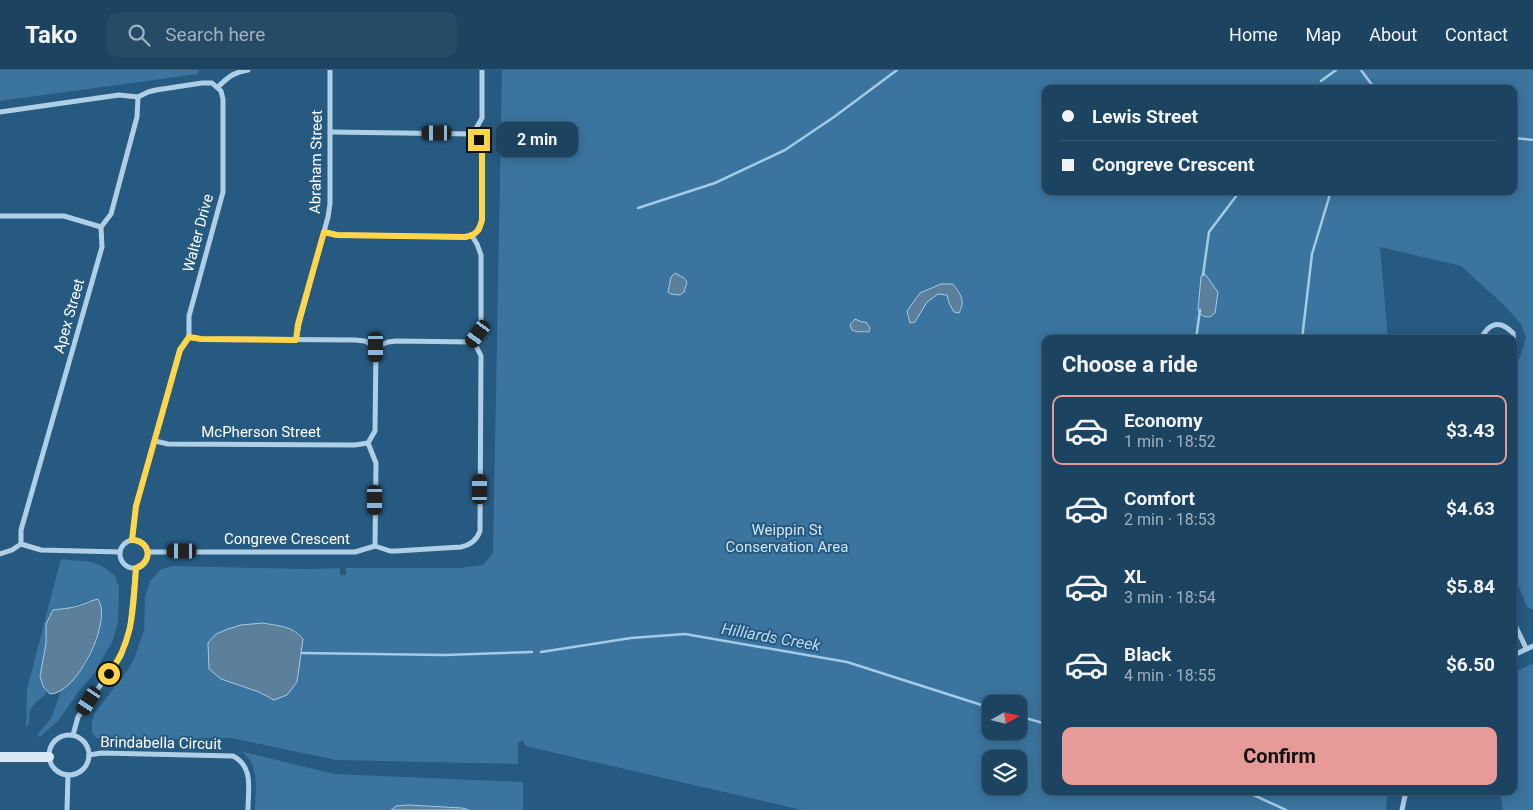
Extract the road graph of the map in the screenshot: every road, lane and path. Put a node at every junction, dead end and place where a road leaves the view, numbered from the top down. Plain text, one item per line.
1 (248, 70) edge
2 (330, 70) edge
3 (482, 70) edge
4 (218, 86) junction
5 (138, 97) junction
6 (0, 112) edge
7 (330, 132) junction
8 (473, 134) junction
9 (0, 216) edge
10 (101, 227) junction
11 (324, 232) junction
12 (472, 236) junction
13 (1483, 335) edge
14 (1513, 335) edge
15 (189, 337) junction
16 (296, 340) junction
17 (472, 342) junction
18 (376, 347) junction
19 (154, 441) junction
20 (368, 442) junction
21 (132, 540) junction
22 (21, 544) junction
23 (375, 546) junction
24 (120, 552) junction
25 (148, 552) junction
26 (0, 554) edge
27 (136, 568) junction
28 (1517, 629) edge
29 (1533, 646) edge
30 (1526, 648) junction
31 (1517, 653) edge
32 (73, 736) junction
33 (88, 755) junction
34 (0, 757) edge
35 (49, 757) junction
36 (68, 775) junction
37 (1405, 795) edge
38 (67, 810) edge
39 (248, 810) edge
40 (1402, 810) edge

1 - 4 street
2 - 7 street, Abraham Street
3 - 8 street
4 - 5 street
4 - 15 street, Walter Drive
5 - 6 street
5 - 10 street, Apex Street
7 - 8 street
7 - 11 street, Abraham Street
8 - 12 street
9 - 10 street
10 - 22 street, Apex Street
11 - 12 street
11 - 16 street, Abraham Street
12 - 17 street
13 - 14 street
15 - 16 street
15 - 19 street, Walter Drive
16 - 18 street
17 - 18 street
17 - 23 street, Congreve Crescent
18 - 20 street
19 - 20 street, McPherson Street
19 - 21 street, Walter Drive
20 - 23 street
21 - 24 street
21 - 25 street
22 - 24 street
22 - 26 street
23 - 25 street, Congreve Crescent
24 - 27 street
25 - 27 street
27 - 32 street
28 - 30 street
29 - 30 street
30 - 31 street
32 - 33 street
32 - 35 street
33 - 36 street
33 - 39 street, Brindabella Circuit
34 - 35 street
35 - 36 street
36 - 38 street
37 - 40 street

